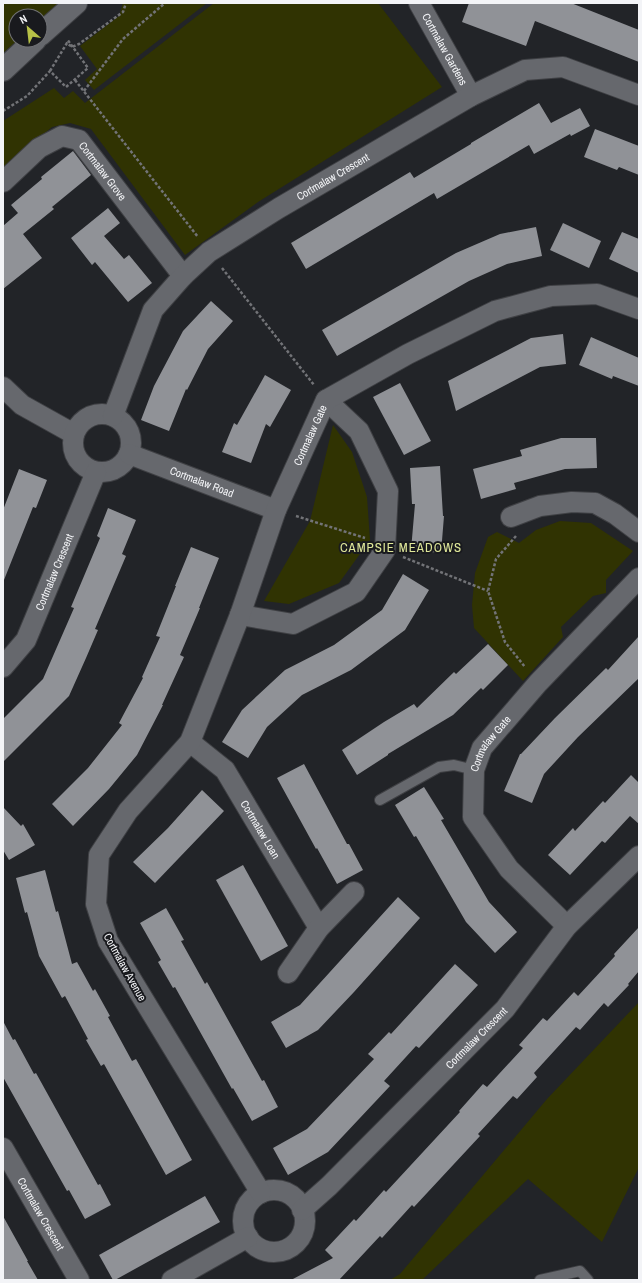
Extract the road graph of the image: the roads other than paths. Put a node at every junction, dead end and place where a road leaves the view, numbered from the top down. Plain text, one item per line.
1 (76, 3) edge
2 (419, 3) edge
3 (48, 28) edge
4 (26, 48) edge
5 (3, 70) edge
6 (639, 95) edge
7 (471, 96) junction
8 (3, 182) edge
9 (183, 276) junction
10 (639, 309) edge
11 (3, 386) edge
12 (326, 400) junction
13 (113, 416) junction
14 (74, 434) junction
15 (129, 454) junction
16 (96, 472) junction
17 (276, 510) junction
18 (514, 526) road end
19 (639, 532) edge
20 (639, 578) edge
21 (240, 614) junction
22 (3, 667) edge
23 (190, 742) junction
24 (474, 770) junction
25 (380, 800) dead end
26 (639, 856) edge
27 (354, 892) dead end
28 (567, 926) junction
29 (319, 928) junction
30 (288, 973) dead end
31 (3, 1148) edge
32 (261, 1193) junction
33 (302, 1210) junction
34 (248, 1238) junction
35 (79, 1280) edge
36 (172, 1280) edge
37 (540, 1280) edge
38 (588, 1280) edge

1 - 3 street
2 - 7 street, Cortmalaw Gardens
4 - 5 street
6 - 7 street, Cortmalaw Crescent
7 - 9 street, Cortmalaw Crescent
8 - 9 street, Cortmalaw Grove
9 - 13 street, Cortmalaw Crescent
10 - 12 street, Cortmalaw Gate
11 - 14 street
12 - 17 street, Cortmalaw Gate
12 - 21 street
13 - 14 street
13 - 15 street
14 - 16 street
15 - 16 street
15 - 17 street, Cortmalaw Road
16 - 22 street, Cortmalaw Crescent
17 - 21 street, Cortmalaw Gate
18 - 19 street
20 - 24 street, Cortmalaw Gate
21 - 23 street, Cortmalaw Gate
23 - 29 street, Cortmalaw Loan
23 - 32 street, Cortmalaw Avenue
24 - 25 lane
24 - 28 street, Cortmalaw Gate
26 - 28 street, Cortmalaw Crescent
27 - 29 street
28 - 33 street, Cortmalaw Crescent
29 - 30 street
31 - 35 street, Cortmalaw Crescent
32 - 33 street
32 - 34 street
33 - 34 street
34 - 36 street
37 - 38 lane

